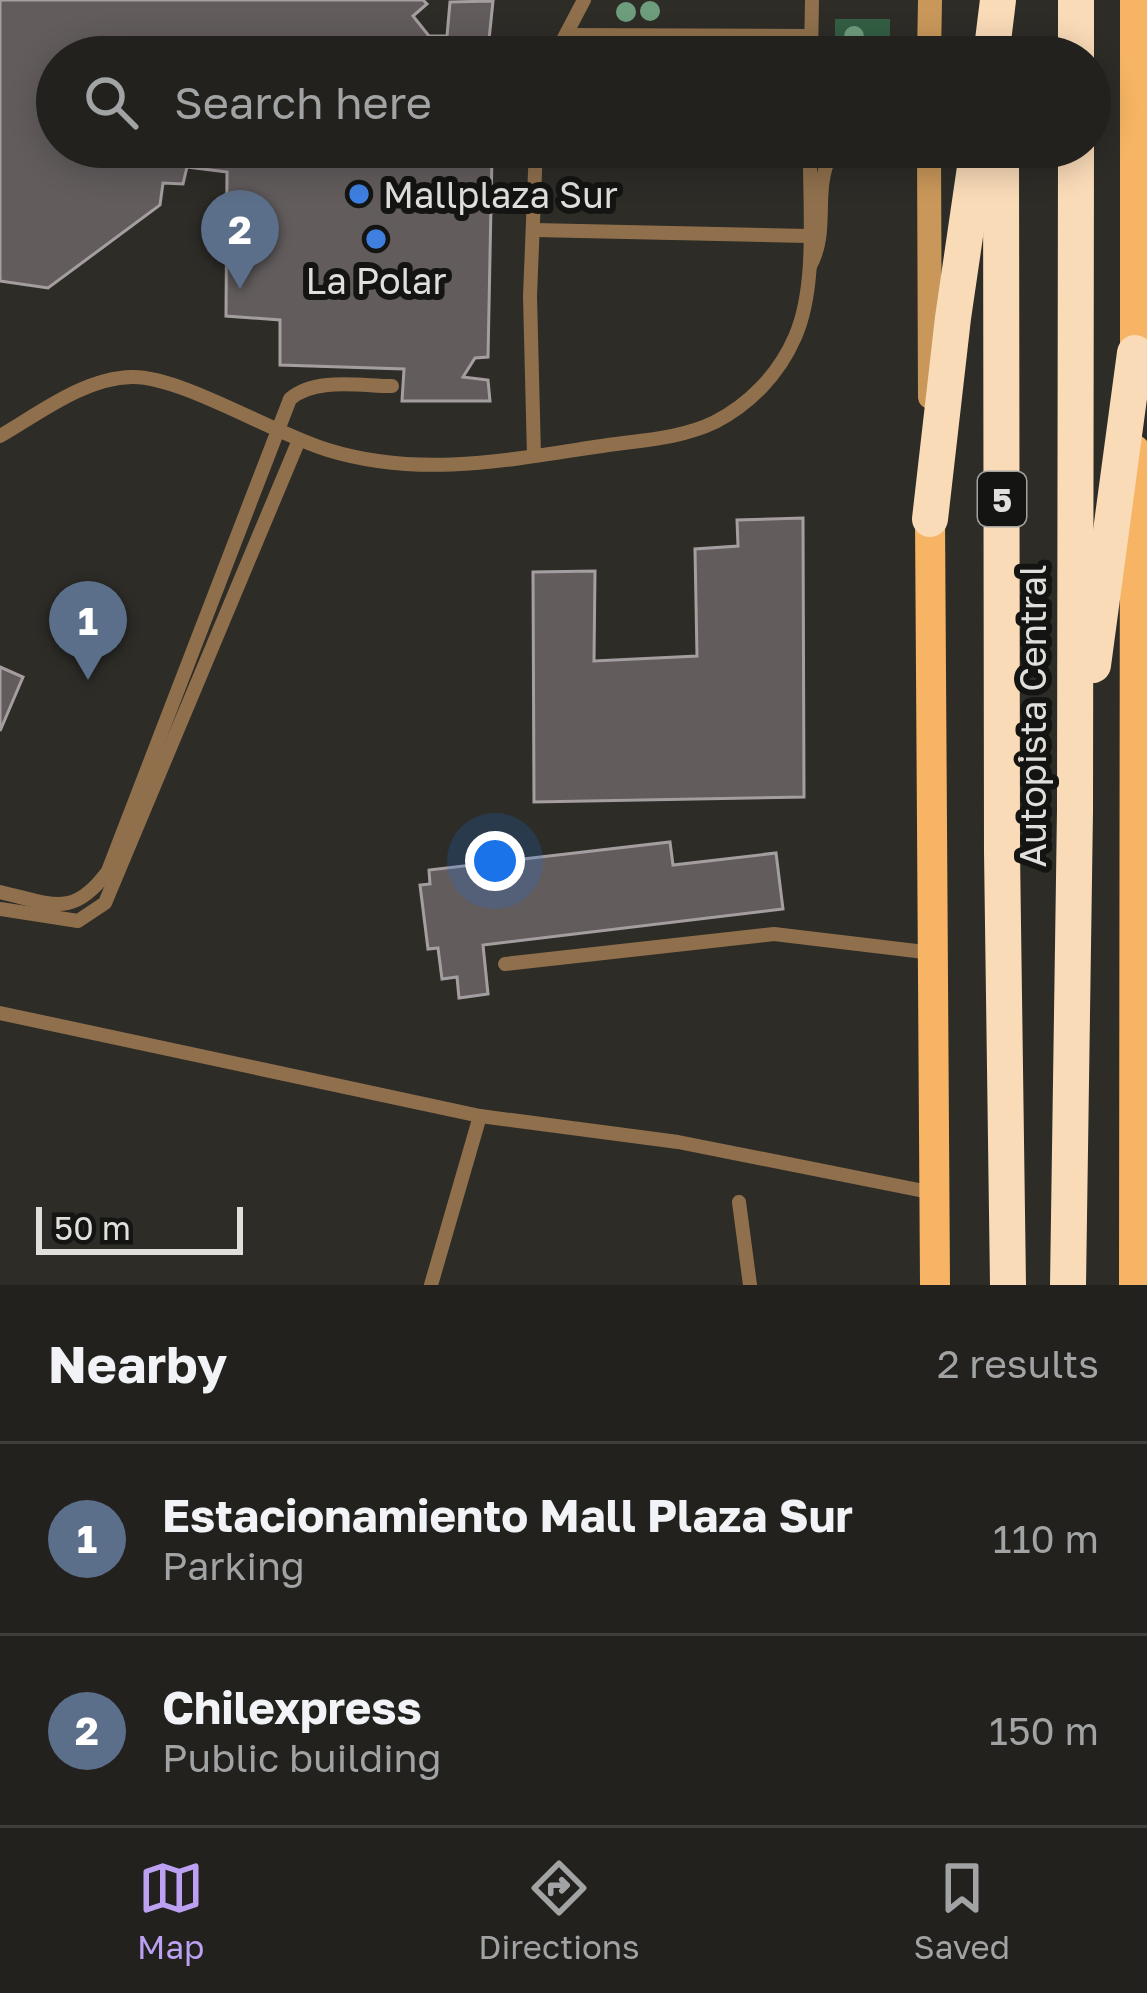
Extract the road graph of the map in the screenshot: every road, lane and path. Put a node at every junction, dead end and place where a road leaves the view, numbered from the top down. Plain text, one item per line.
1 (584, 0) edge
2 (812, 0) edge
3 (930, 0) edge
4 (1000, 0) edge
5 (1076, 0) edge
6 (1136, 0) edge
7 (566, 35) joint
8 (811, 36) joint
9 (929, 36) edge
10 (994, 36) edge
11 (1001, 36) edge
12 (1076, 36) edge
13 (535, 168) edge
14 (810, 168) edge
15 (826, 168) edge
16 (929, 168) edge
17 (975, 168) edge
18 (1001, 168) edge
19 (1076, 168) edge
20 (534, 230) junction
21 (808, 236) junction
22 (808, 271) junction
23 (1135, 353) junction
24 (392, 386) dead end
25 (278, 432) junction
26 (0, 436) edge
27 (299, 440) junction
28 (534, 456) junction
29 (930, 519) junction
30 (1075, 811) junction
31 (0, 892) edge
32 (0, 908) edge
33 (933, 953) junction
34 (505, 964) dead end
35 (0, 1012) edge
36 (480, 1116) junction
37 (934, 1193) junction
38 (740, 1202) dead end
39 (1140, 1253) edge
40 (431, 1285) edge
41 (750, 1285) edge
42 (935, 1285) edge
43 (1008, 1285) edge
44 (1068, 1285) edge
45 (1134, 1285) edge

1 - 7 lane
2 - 8 lane
3 - 9 main road
4 - 10 highway
4 - 11 highway
5 - 12 highway
6 - 23 main road
7 - 8 lane
13 - 20 lane
14 - 21 lane
15 - 22 lane
16 - 29 main road
17 - 29 highway
18 - 43 highway, Autopista Central / 5
19 - 30 highway, Autopista Central / 5
20 - 21 lane
20 - 28 lane
21 - 22 lane
22 - 28 lane
23 - 30 highway
23 - 39 main road
24 - 25 lane
25 - 26 lane
25 - 27 lane
25 - 31 lane
27 - 28 lane
27 - 32 lane
29 - 33 main road
30 - 44 highway, Autopista Central / 5
33 - 34 lane
33 - 37 main road
35 - 36 lane
36 - 37 lane
36 - 40 lane
37 - 42 main road
38 - 41 lane
39 - 45 main road

